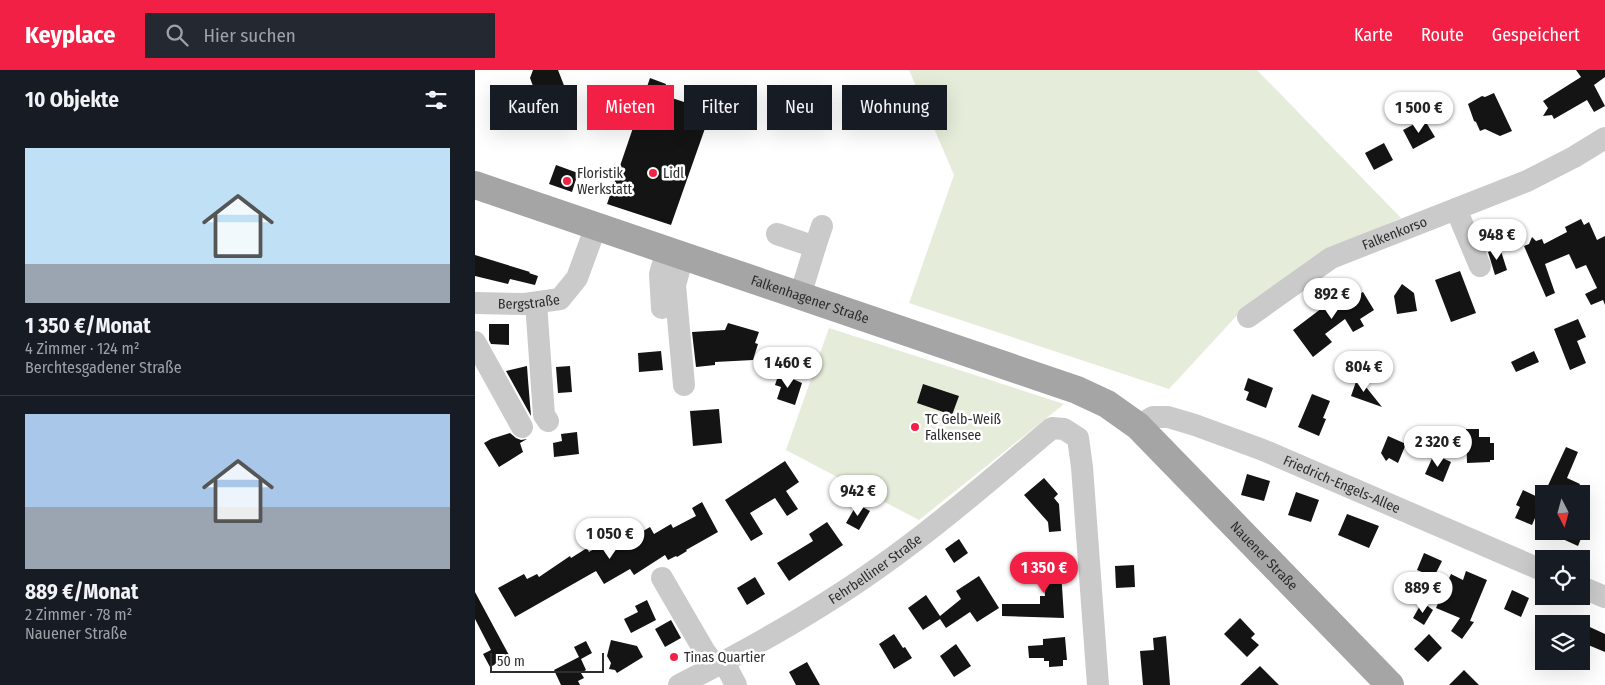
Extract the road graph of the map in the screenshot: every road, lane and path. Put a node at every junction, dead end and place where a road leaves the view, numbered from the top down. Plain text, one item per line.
1 (1605, 138) edge
2 (475, 185) edge
3 (1456, 209) junction
4 (595, 226) junction
5 (777, 234) dead end
6 (675, 253) junction
7 (1480, 266) dead end
8 (800, 296) junction
9 (475, 303) edge
10 (536, 303) junction
11 (1248, 317) dead end
12 (475, 342) edge
13 (664, 342) dead end
14 (684, 386) dead end
15 (548, 421) dead end
16 (1138, 426) junction
17 (522, 427) dead end
18 (1535, 567) edge
19 (668, 579) dead end
20 (1590, 591) edge
21 (1605, 597) edge
22 (721, 664) junction
23 (683, 684) edge
24 (736, 685) edge
25 (1098, 685) edge
26 (1390, 685) edge

1 - 3 street, Falkenkorso
2 - 4 main road, Falkenhagener Straße
3 - 7 street
3 - 11 street, Falkenkorso
4 - 6 main road, Falkenhagener Straße
4 - 10 street, Bergstraße
5 - 8 street
6 - 8 main road, Falkenhagener Straße
6 - 13 street
6 - 14 street
8 - 16 main road, Falkenhagener Straße
9 - 10 street, Bergstraße
10 - 15 street
12 - 17 street
16 - 18 street, Friedrich-Engels-Allee
16 - 26 main road, Nauener Straße
19 - 22 street
20 - 21 street
22 - 23 street, Fehrbelliner Straße
22 - 24 street
22 - 25 street, Fehrbelliner Straße

